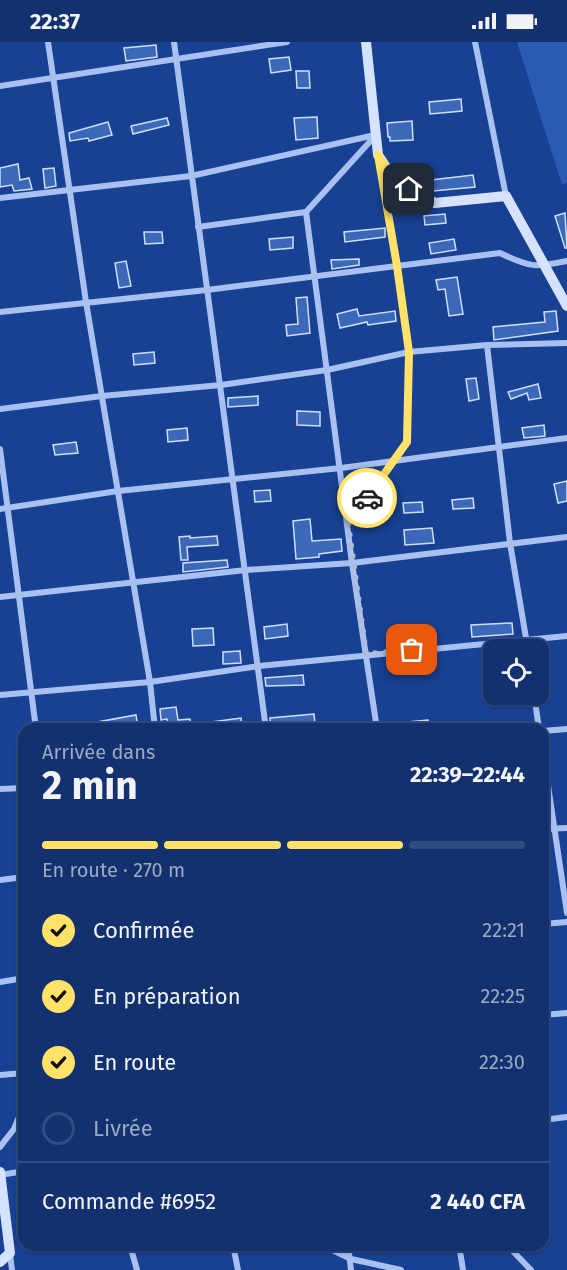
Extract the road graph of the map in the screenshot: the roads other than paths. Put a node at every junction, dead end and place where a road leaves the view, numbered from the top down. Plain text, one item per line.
1 (48, 42) edge
2 (174, 42) edge
3 (287, 42) edge
4 (366, 42) edge
5 (476, 42) edge
6 (177, 60) junction
7 (53, 78) junction
8 (0, 86) edge
9 (375, 135) junction
10 (378, 155) junction
11 (191, 176) junction
12 (70, 189) junction
13 (506, 196) junction
14 (0, 198) edge
15 (306, 212) junction
16 (198, 227) junction
17 (567, 261) edge
18 (397, 266) junction
19 (544, 266) junction
20 (315, 276) junction
21 (207, 290) junction
22 (86, 302) junction
23 (567, 306) edge
24 (0, 312) edge
25 (567, 343) edge
26 (487, 345) junction
27 (409, 352) junction
28 (327, 370) junction
29 (221, 384) junction
30 (102, 396) junction
31 (0, 409) edge
32 (567, 438) edge
33 (498, 447) junction
34 (0, 449) edge
35 (394, 461) junction
36 (341, 468) junction
37 (232, 479) junction
38 (118, 491) junction
39 (0, 508) edge
40 (9, 508) junction
41 (348, 523) junction
42 (567, 537) edge
43 (510, 543) junction
44 (352, 563) junction
45 (246, 570) junction
46 (132, 582) junction
47 (19, 595) junction
48 (0, 597) edge
49 (567, 636) edge
50 (526, 639) edge
51 (536, 639) edge
52 (483, 644) edge
53 (366, 654) junction
54 (259, 666) junction
55 (150, 682) junction
56 (31, 692) junction
57 (0, 694) edge
58 (536, 705) edge
59 (35, 723) edge
60 (154, 723) edge
61 (265, 723) edge
62 (376, 723) edge
63 (540, 723) edge
64 (567, 729) edge
65 (549, 730) edge
66 (18, 788) edge
67 (0, 789) edge
68 (549, 790) edge
69 (549, 828) edge
70 (555, 828) junction
71 (567, 828) edge
72 (18, 878) edge
73 (0, 880) edge
74 (567, 913) edge
75 (567, 922) edge
76 (549, 924) edge
77 (18, 979) edge
78 (0, 982) edge
79 (567, 1013) edge
80 (549, 1014) edge
81 (18, 1073) edge
82 (0, 1075) edge
83 (567, 1117) edge
84 (18, 1119) edge
85 (549, 1119) edge
86 (0, 1147) edge
87 (18, 1172) edge
88 (0, 1174) edge
89 (132, 1251) edge
90 (234, 1251) edge
91 (335, 1251) edge
92 (349, 1251) edge
93 (460, 1251) edge
94 (513, 1251) edge
95 (10, 1253) junction
96 (350, 1258) junction
97 (0, 1262) edge
98 (12, 1270) edge
99 (137, 1270) edge
100 (238, 1270) edge
101 (351, 1270) edge
102 (401, 1270) edge
103 (463, 1270) edge
104 (531, 1270) edge

1 - 7 street
2 - 6 street
3 - 6 street
4 - 9 main road
5 - 13 street
6 - 7 street
6 - 11 street
7 - 8 street
7 - 12 street
9 - 10 main road
9 - 11 street
9 - 15 street
10 - 13 main road
10 - 18 street
11 - 12 street
11 - 16 street
12 - 14 street
12 - 22 street
13 - 19 main road
15 - 16 street
15 - 20 street
16 - 21 street
17 - 19 street
18 - 19 street
18 - 20 street
18 - 27 street
19 - 23 main road
20 - 21 street
20 - 28 street
21 - 22 street
21 - 29 street
22 - 24 street
22 - 30 street
25 - 26 street
26 - 27 street
26 - 33 street
27 - 28 street
27 - 35 street
28 - 29 street
28 - 36 street
29 - 30 street
29 - 37 street
30 - 31 street
30 - 38 street
32 - 33 street
33 - 35 street
33 - 43 street
34 - 40 street
35 - 36 street
35 - 41 street
36 - 37 street
36 - 41 street
37 - 38 street
37 - 45 street
38 - 40 street
38 - 46 street
39 - 40 street
40 - 47 street
41 - 44 street
42 - 43 street
43 - 44 street
43 - 50 street
44 - 45 street
44 - 53 street
45 - 46 street
45 - 54 street
46 - 47 street
46 - 55 street
47 - 48 street
47 - 56 street
49 - 51 street
52 - 53 street
53 - 54 street
53 - 62 street
54 - 55 street
54 - 61 street
55 - 56 street
55 - 60 street
56 - 57 street
56 - 59 street
58 - 63 street
64 - 65 street
66 - 67 street
68 - 70 street
69 - 70 street
70 - 71 street
70 - 74 street
72 - 73 street
75 - 76 street
77 - 78 street
79 - 80 street
81 - 82 street
83 - 85 street
84 - 86 street
87 - 88 street
88 - 95 main road
89 - 99 street
90 - 100 street
91 - 96 street
92 - 96 street
93 - 103 street
94 - 104 street
95 - 97 main road
95 - 98 street
96 - 101 street
96 - 102 street

